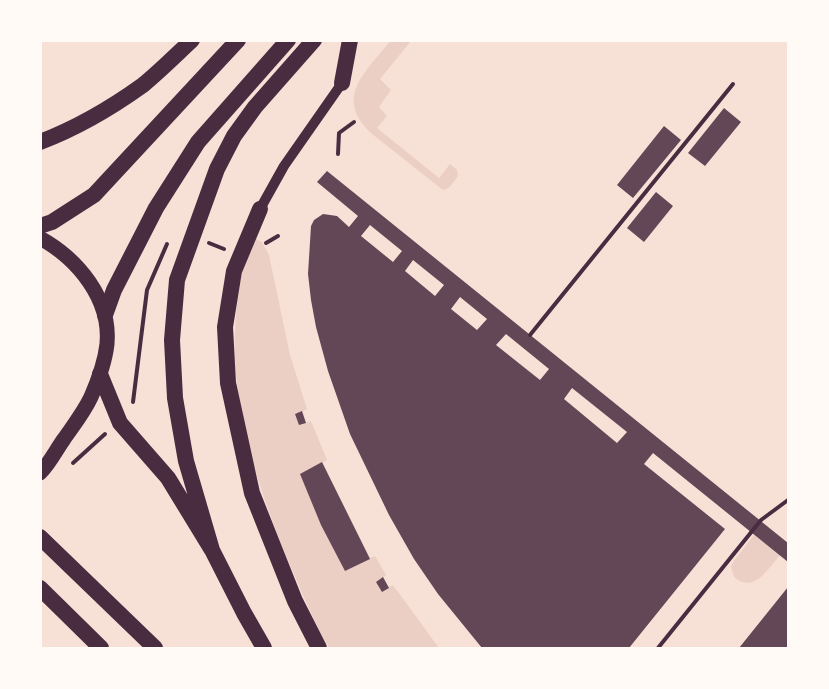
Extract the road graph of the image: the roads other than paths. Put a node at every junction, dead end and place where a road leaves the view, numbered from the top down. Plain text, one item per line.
1 (192, 40) edge
2 (238, 40) edge
3 (288, 40) edge
4 (314, 40) edge
5 (350, 40) edge
6 (342, 83) joint
7 (40, 142) edge
8 (260, 209) joint
9 (40, 226) edge
10 (40, 238) edge
11 (105, 315) junction
12 (100, 374) junction
13 (42, 471) edge
14 (40, 537) edge
15 (212, 550) junction
16 (40, 588) edge
17 (101, 648) edge
18 (155, 648) edge
19 (264, 648) edge
20 (319, 648) edge

1 - 7 highway
2 - 9 highway
3 - 11 highway
4 - 15 highway
5 - 6 highway
6 - 8 street
8 - 20 highway
10 - 11 main road
11 - 12 main road
12 - 13 main road
12 - 15 highway
14 - 18 highway
15 - 19 highway
16 - 17 highway

